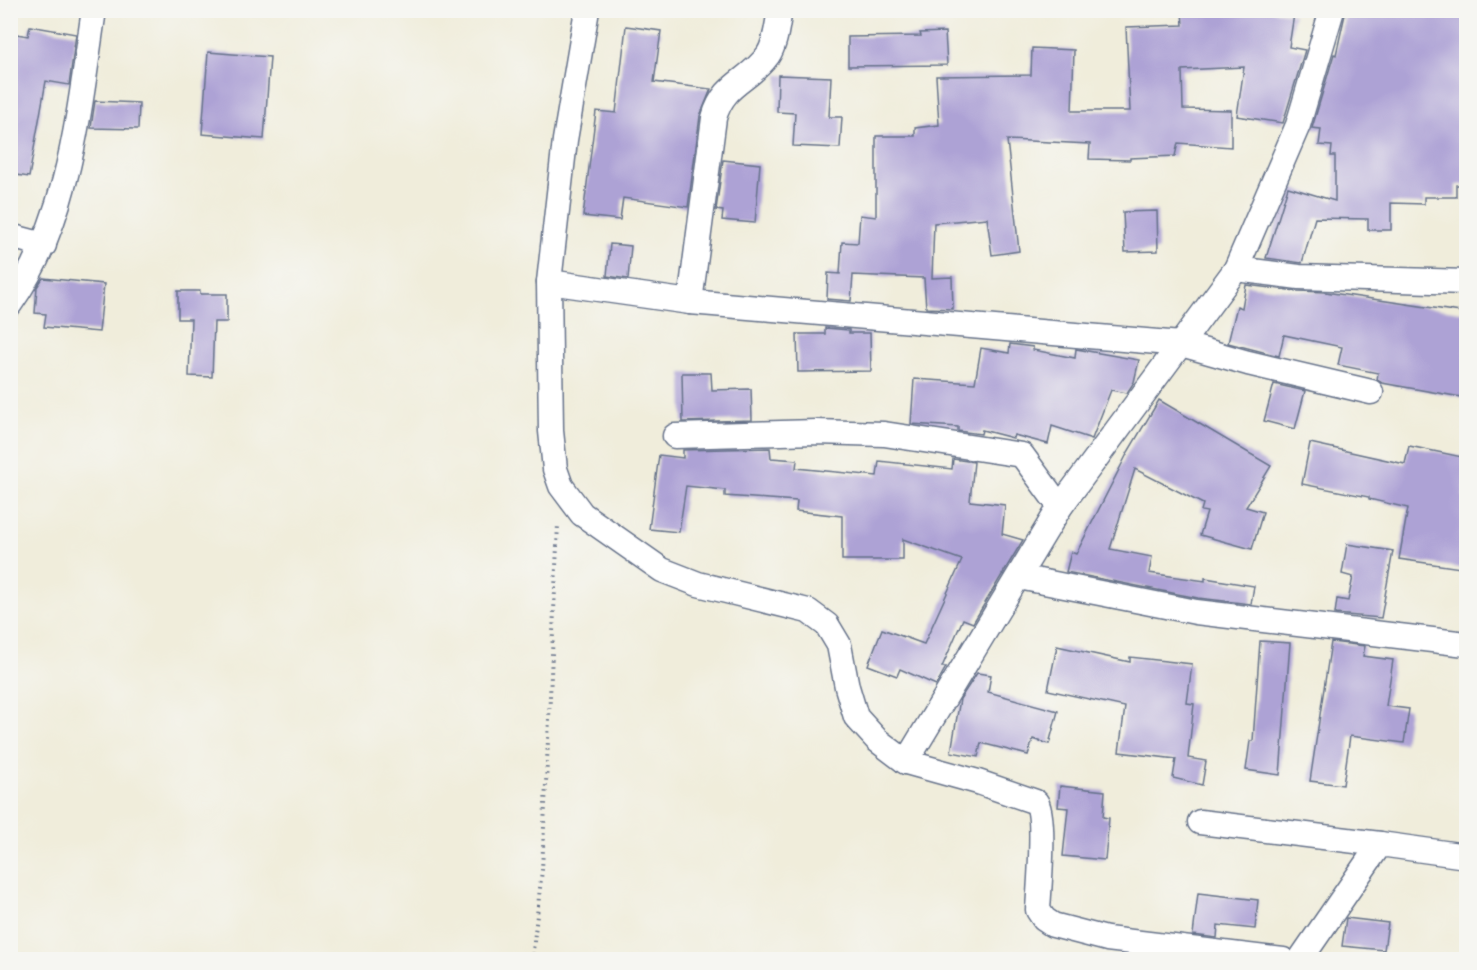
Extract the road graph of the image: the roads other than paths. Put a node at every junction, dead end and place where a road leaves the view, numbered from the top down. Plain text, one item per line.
1 (94, 10) edge
2 (587, 10) edge
3 (780, 10) edge
4 (1332, 10) edge
5 (10, 236) edge
6 (44, 245) junction
7 (1236, 269) junction
8 (549, 282) junction
9 (1467, 282) edge
10 (690, 302) junction
11 (10, 304) edge
12 (1181, 344) junction
13 (1371, 392) dead end
14 (675, 436) dead end
15 (1060, 507) junction
16 (1019, 577) junction
17 (1466, 643) edge
18 (906, 762) junction
19 (1200, 822) dead end
20 (1380, 844) junction
21 (1467, 856) edge
22 (1107, 949) edge
23 (1283, 960) edge
24 (1300, 960) edge

1 - 6 street
2 - 8 street
3 - 10 street
4 - 7 street
5 - 6 street
6 - 11 street
7 - 9 street
7 - 12 street
8 - 10 street
8 - 18 street
10 - 12 street
12 - 13 street
12 - 15 street
14 - 15 street
15 - 16 street
16 - 17 street
16 - 18 street
18 - 22 street
19 - 20 street
20 - 21 street
20 - 24 street
22 - 23 street

